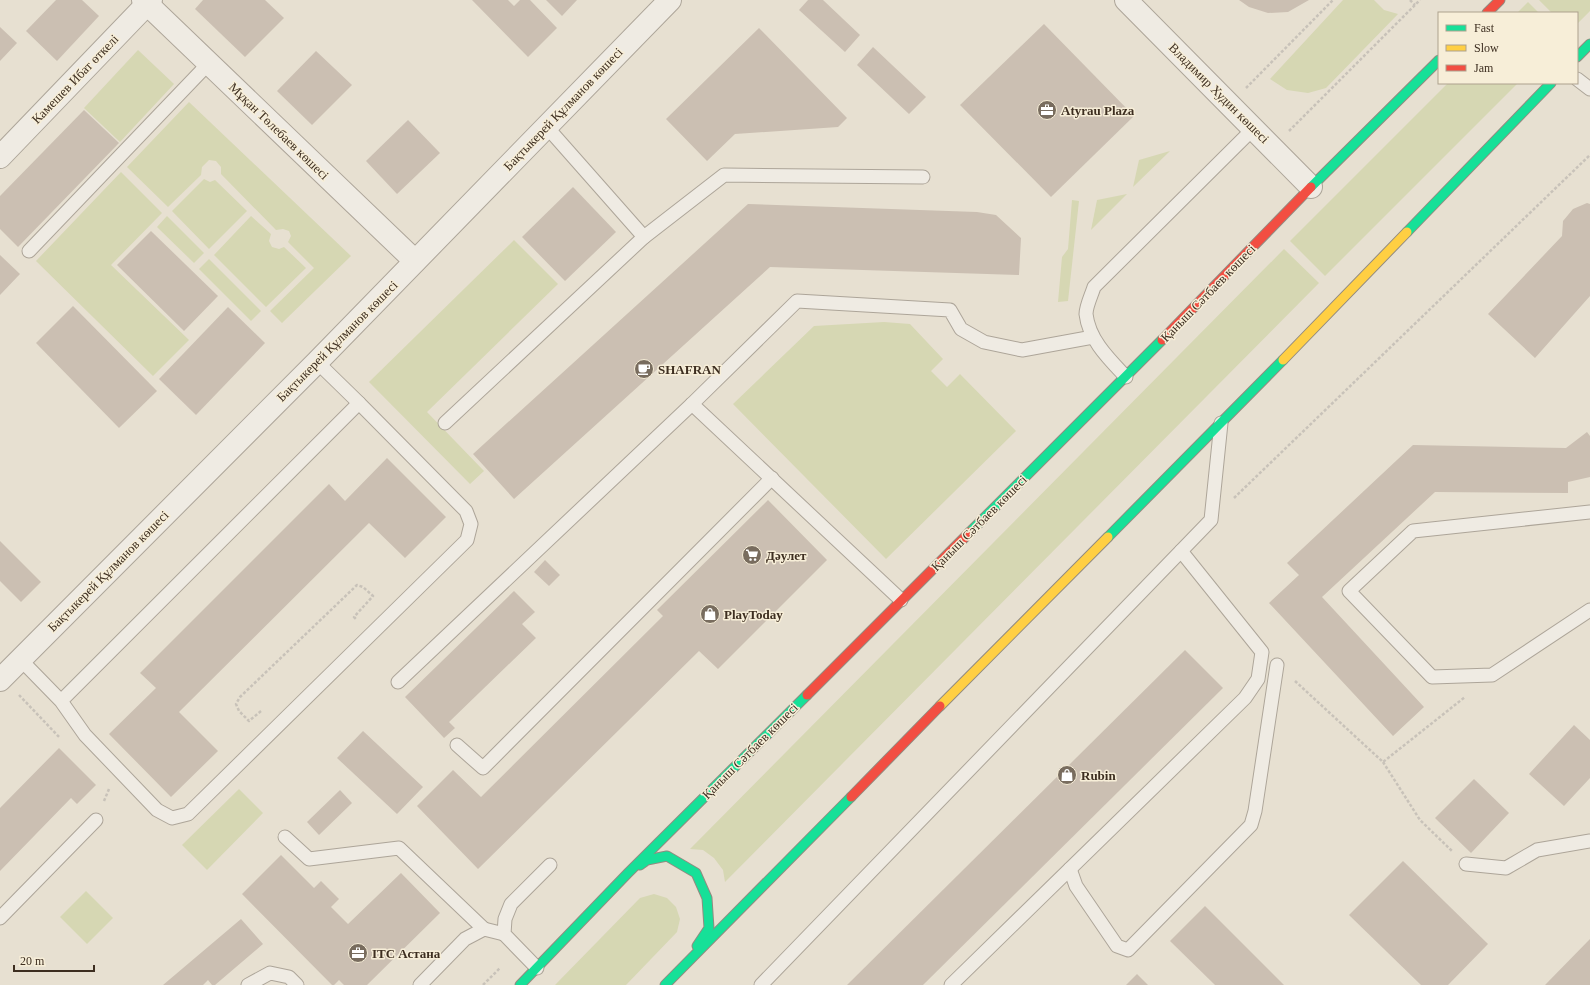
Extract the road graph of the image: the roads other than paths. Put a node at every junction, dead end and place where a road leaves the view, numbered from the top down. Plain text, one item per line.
1 (670, 0) edge
2 (1126, 0) edge
3 (1500, 0) edge
4 (147, 1) edge
5 (1488, 12) edge
6 (1590, 44) edge
7 (1578, 56) edge
8 (1438, 61) edge
9 (209, 63) junction
10 (1578, 80) edge
11 (1550, 84) edge
12 (1590, 89) edge
13 (546, 126) junction
14 (1254, 128) junction
15 (0, 157) edge
16 (923, 178) dead end
17 (1311, 188) junction
18 (644, 237) junction
19 (29, 251) dead end
20 (415, 261) junction
21 (1093, 337) junction
22 (317, 362) junction
23 (1126, 377) junction
24 (360, 403) junction
25 (692, 404) junction
26 (445, 423) dead end
27 (1221, 423) junction
28 (772, 478) junction
29 (1590, 512) edge
30 (1180, 551) junction
31 (901, 600) junction
32 (1590, 610) edge
33 (20, 659) junction
34 (1277, 665) road end
35 (1, 679) edge
36 (398, 682) dead end
37 (60, 701) junction
38 (457, 745) dead end
39 (96, 820) road end
40 (285, 837) dead end
41 (1590, 841) edge
42 (1466, 864) road end
43 (550, 865) dead end
44 (1070, 869) junction
45 (628, 873) junction
46 (0, 918) edge
47 (484, 929) junction
48 (504, 934) junction
49 (684, 965) junction
50 (537, 968) junction
51 (248, 985) edge
52 (297, 985) edge
53 (420, 985) edge
54 (520, 985) edge
55 (665, 985) edge
56 (761, 985) edge
57 (951, 985) edge

1 - 13 street, Бақтыкерей Құлманов көшесі
2 - 14 street, Владимир Худин көшесі
3 - 5 main road
4 - 9 street, Мұқан Төлебаев көшесі
4 - 15 street, Камешев Ибат өткелі
6 - 7 main road
8 - 17 main road, Қаныш Сәтбаев көшесі
9 - 19 lane
9 - 20 street, Мұқан Төлебаев көшесі
10 - 12 lane
11 - 27 main road
13 - 18 lane
13 - 20 street, Бақтыкерей Құлманов көшесі
14 - 17 street, Владимир Худин көшесі
14 - 21 lane
16 - 18 lane
17 - 23 main road, Қаныш Сәтбаев көшесі
18 - 26 lane
20 - 22 street, Бақтыкерей Құлманов көшесі
21 - 23 lane
21 - 25 lane
22 - 24 lane
22 - 33 street, Бақтыкерей Құлманов көшесі
23 - 31 main road, Қаныш Сәтбаев көшесі
24 - 37 lane
24 - 37 lane
25 - 28 lane
25 - 36 lane
27 - 30 lane
27 - 49 main road
28 - 31 lane
28 - 38 lane
29 - 32 lane
30 - 44 lane
30 - 56 lane
31 - 45 main road, Қаныш Сәтбаев көшесі
33 - 35 street, Бақтыкерей Құлманов көшесі
33 - 37 lane
34 - 44 lane
39 - 46 lane
40 - 47 lane
41 - 42 lane
43 - 48 lane
44 - 57 lane
45 - 49 main road
45 - 50 main road, Қаныш Сәтбаев көшесі
47 - 48 lane
47 - 53 lane
48 - 50 lane
49 - 55 main road
50 - 54 main road, Қаныш Сәтбаев көшесі
51 - 52 lane

